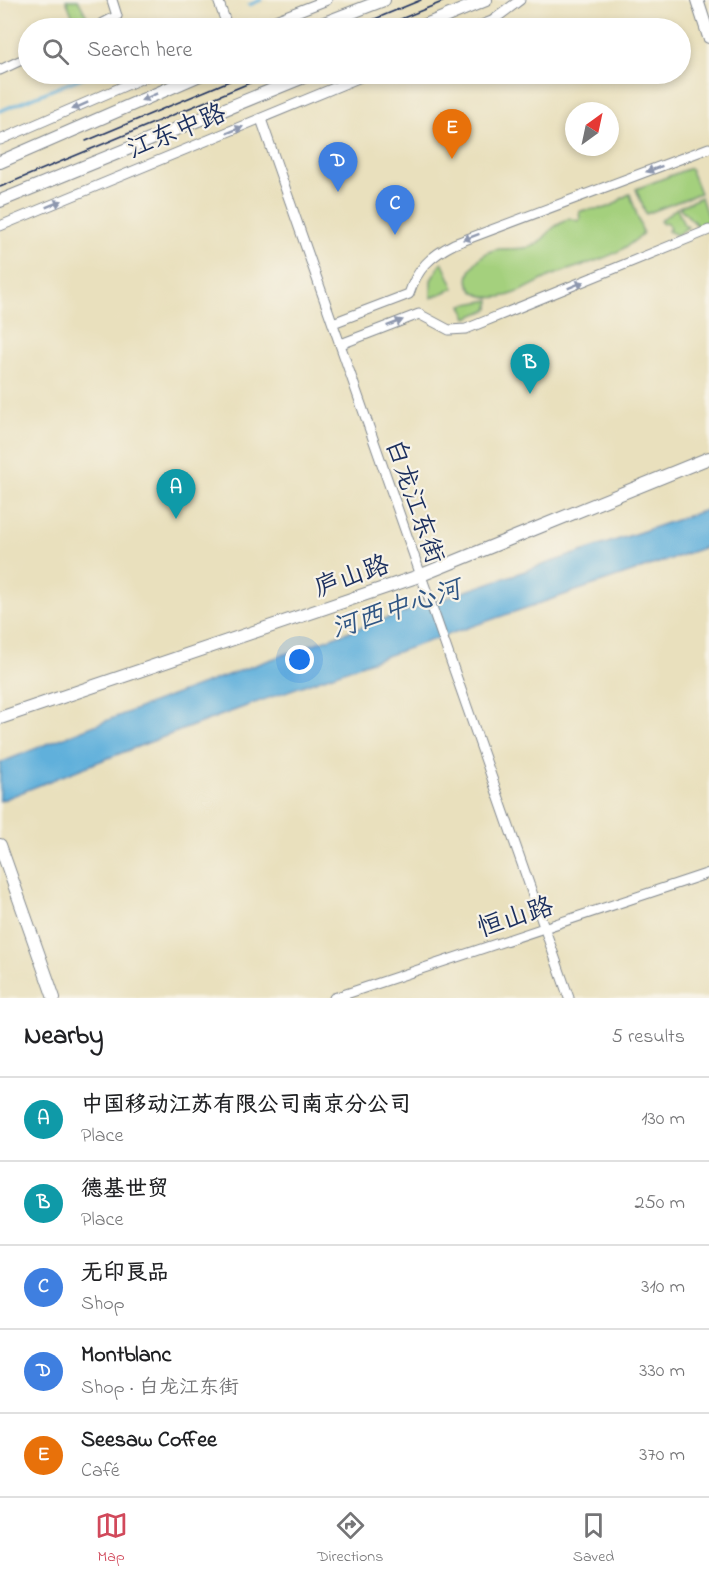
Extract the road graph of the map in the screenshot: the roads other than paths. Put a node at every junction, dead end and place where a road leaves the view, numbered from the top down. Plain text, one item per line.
1 (112, 0) edge
2 (218, 0) edge
3 (327, 0) edge
4 (384, 0) edge
5 (486, 0) edge
6 (520, 0) edge
7 (689, 0) edge
8 (697, 0) edge
9 (702, 16) junction
10 (113, 18) edge
11 (224, 18) edge
12 (281, 18) edge
13 (337, 18) edge
14 (442, 18) edge
15 (496, 18) edge
16 (709, 37) edge
17 (18, 62) edge
18 (0, 70) edge
19 (129, 84) edge
20 (179, 84) edge
21 (287, 84) edge
22 (344, 84) edge
23 (261, 119) junction
24 (0, 140) edge
25 (709, 148) edge
26 (0, 162) edge
27 (0, 201) edge
28 (0, 226) edge
29 (709, 230) edge
30 (333, 323) junction
31 (341, 344) junction
32 (709, 458) edge
33 (419, 576) junction
34 (0, 718) edge
35 (0, 845) edge
36 (709, 873) edge
37 (543, 929) junction
38 (54, 998) edge
39 (334, 998) edge
40 (569, 998) edge

1 - 10 street
2 - 11 street
3 - 12 street
4 - 13 main road
5 - 14 main road
6 - 15 street
7 - 9 main road
8 - 9 main road
9 - 16 main road
17 - 18 street
19 -> 24 street
20 -> 26 main road, 江东中路
21 - 27 main road, 江东中路
22 - 23 street, 江东中路
28 -> 23 street, 江东中路
23 - 30 street, 白龙江东街
25 -> 30 street
31 -> 29 street
30 - 31 street, 白龙江东街
31 - 33 street, 白龙江东街
32 - 33 main road, 庐山路
33 - 34 main road, 庐山路
33 - 37 street, 白龙江东街
35 - 38 main road
36 - 37 street, 恒山路
37 - 39 street, 恒山路
37 - 40 street, 白龙江东街

